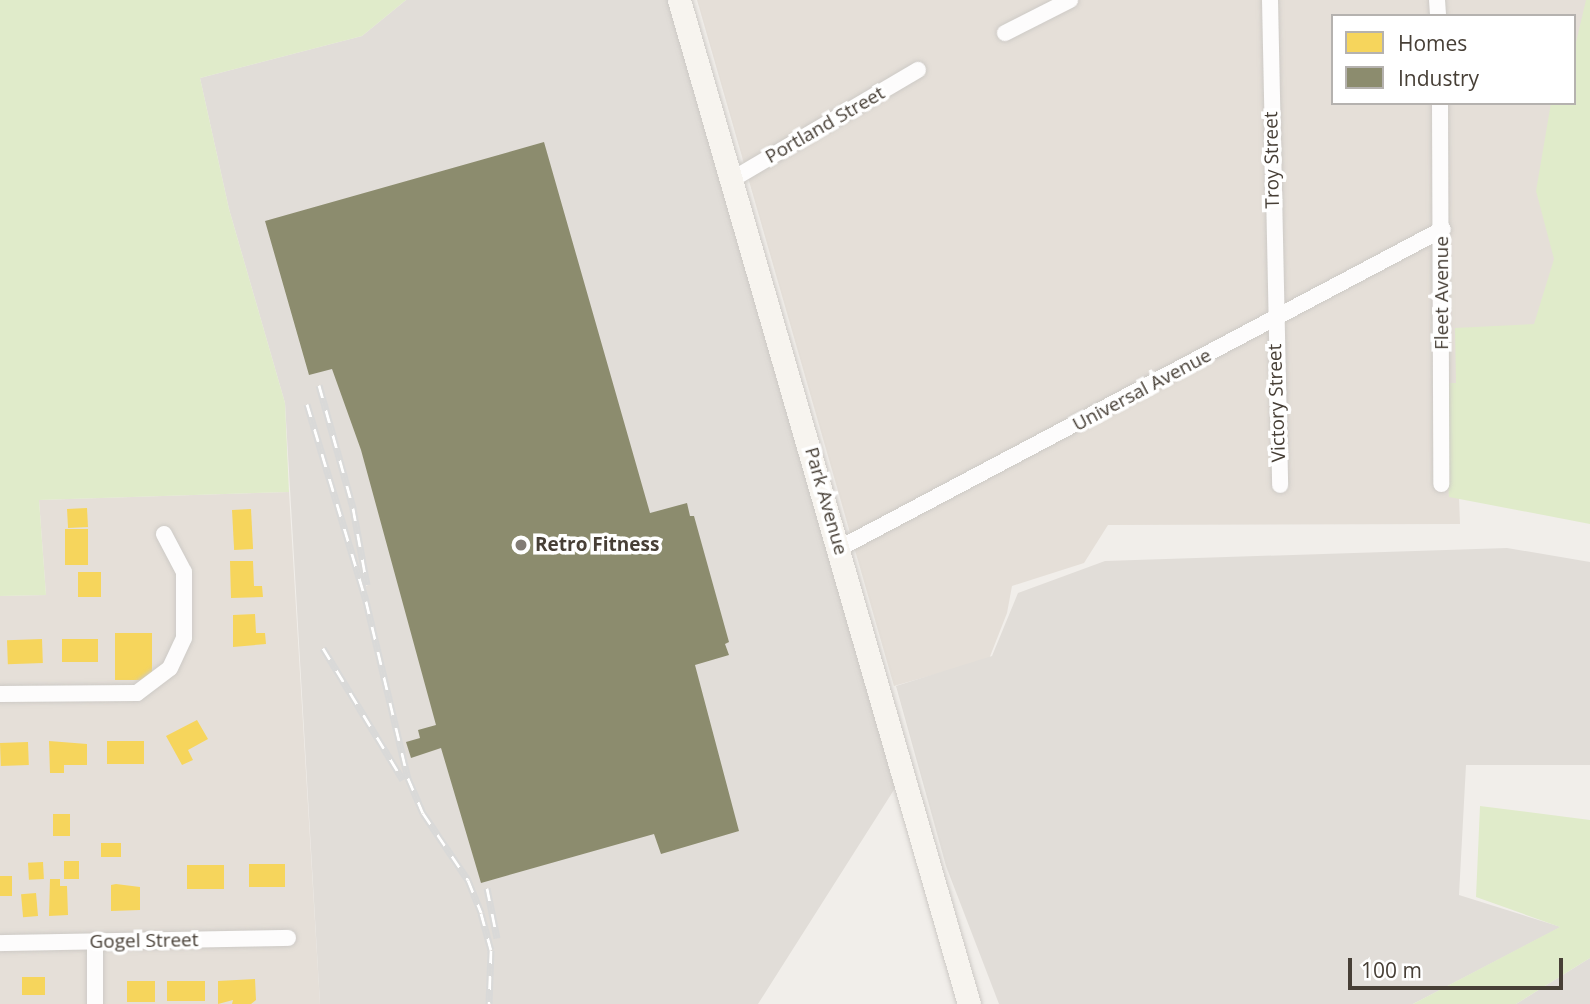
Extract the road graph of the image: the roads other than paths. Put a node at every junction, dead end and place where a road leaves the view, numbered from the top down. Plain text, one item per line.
1 (679, 0) edge
2 (1070, 0) edge
3 (1270, 0) edge
4 (1005, 33) dead end
5 (918, 70) dead end
6 (1440, 105) edge
7 (731, 180) junction
8 (1443, 229) junction
9 (1274, 320) junction
10 (1441, 484) dead end
11 (1280, 485) dead end
12 (164, 534) dead end
13 (840, 548) junction
14 (0, 694) edge
15 (288, 937) dead end
16 (95, 942) junction
17 (0, 943) edge
18 (94, 1004) edge
19 (969, 1004) edge

1 - 7 street, Park Avenue
2 - 4 street
3 - 9 street, Troy Street
5 - 7 street, Portland Street
6 - 8 street, Fleet Avenue
7 - 13 street, Park Avenue
8 - 9 street, Universal Avenue
8 - 10 street, Fleet Avenue
9 - 11 street, Victory Street
9 - 13 street, Universal Avenue
12 - 14 street
13 - 19 street, Park Avenue
15 - 16 street, Gogel Street
16 - 17 street, Gogel Street
16 - 18 street

